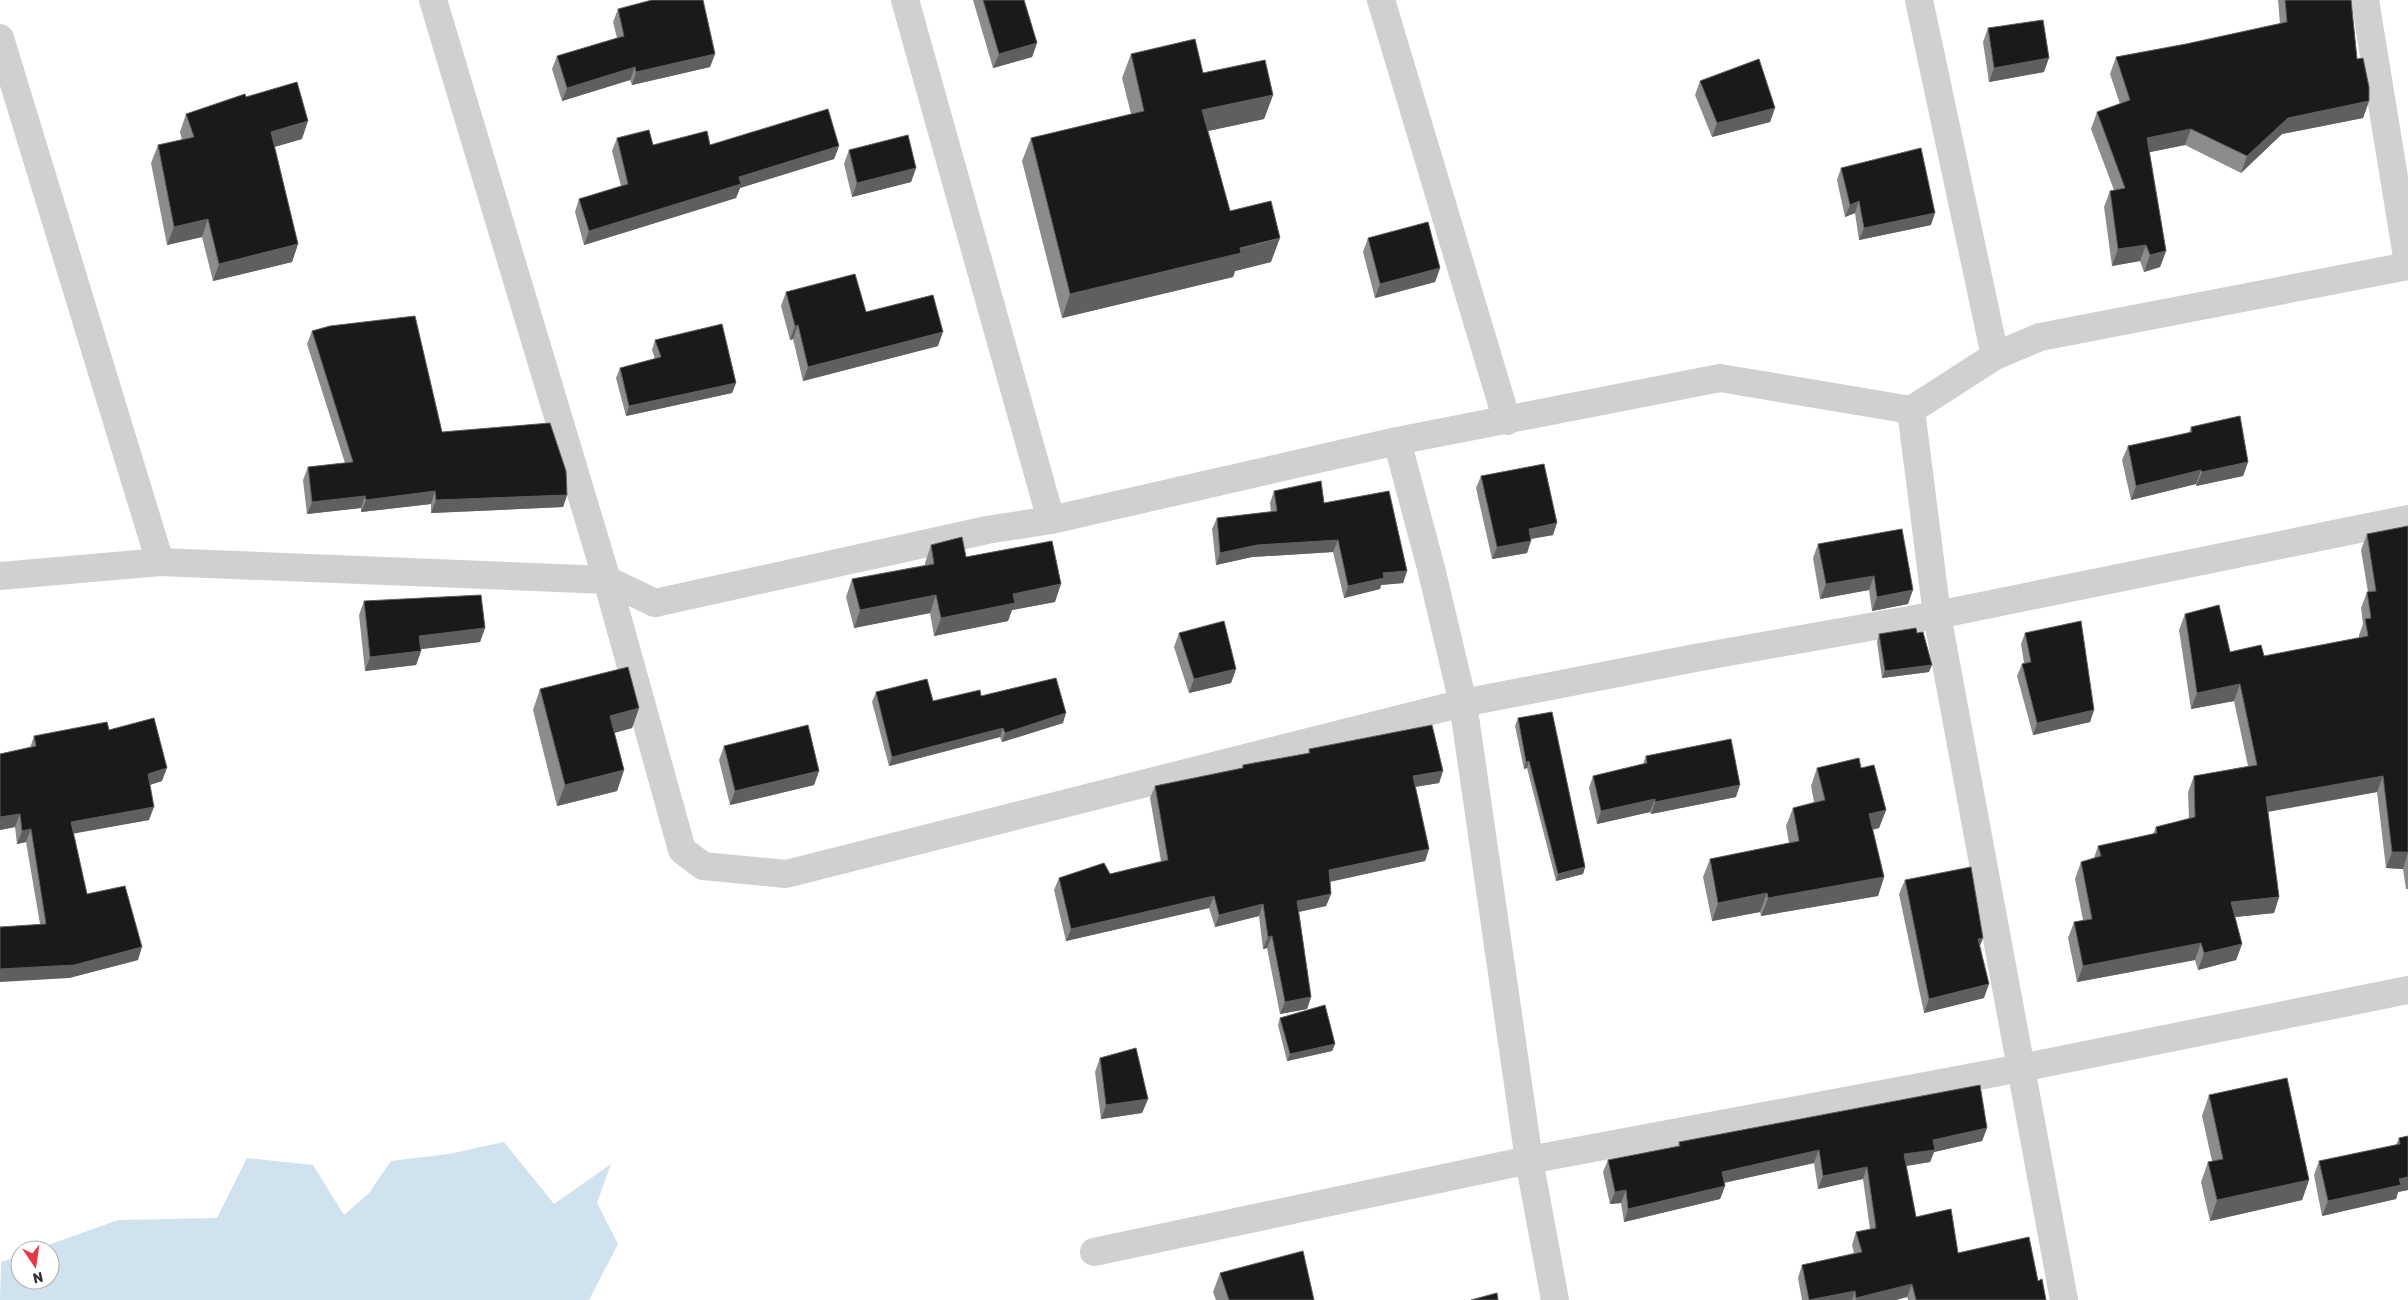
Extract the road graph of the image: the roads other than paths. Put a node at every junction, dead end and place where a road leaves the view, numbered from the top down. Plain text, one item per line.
1 (433, 0) edge
2 (905, 0) edge
3 (1381, 0) edge
4 (1919, 0) edge
5 (2365, 0) edge
6 (0, 38) edge
7 (2408, 265) edge
8 (1995, 356) junction
9 (1911, 410) junction
10 (1507, 421) junction
11 (1397, 441) junction
12 (1051, 520) junction
13 (2408, 520) edge
14 (160, 562) junction
15 (0, 576) edge
16 (607, 580) junction
17 (1937, 615) junction
18 (1463, 704) junction
19 (2408, 990) edge
20 (2021, 1068) junction
21 (1529, 1160) junction
22 (1094, 1252) dead end
23 (1555, 1300) edge
24 (2064, 1300) edge

1 - 16 street
2 - 12 street
3 - 10 street
4 - 8 street
5 - 7 street
6 - 14 street
7 - 8 street
8 - 9 street
9 - 10 street
9 - 17 street
10 - 11 street
11 - 12 street
11 - 18 street
12 - 16 street
13 - 17 street
14 - 15 street
14 - 16 street
16 - 18 street
17 - 18 street
17 - 20 street
18 - 21 street
19 - 20 street
20 - 21 street
20 - 24 street
21 - 22 street
21 - 23 street

